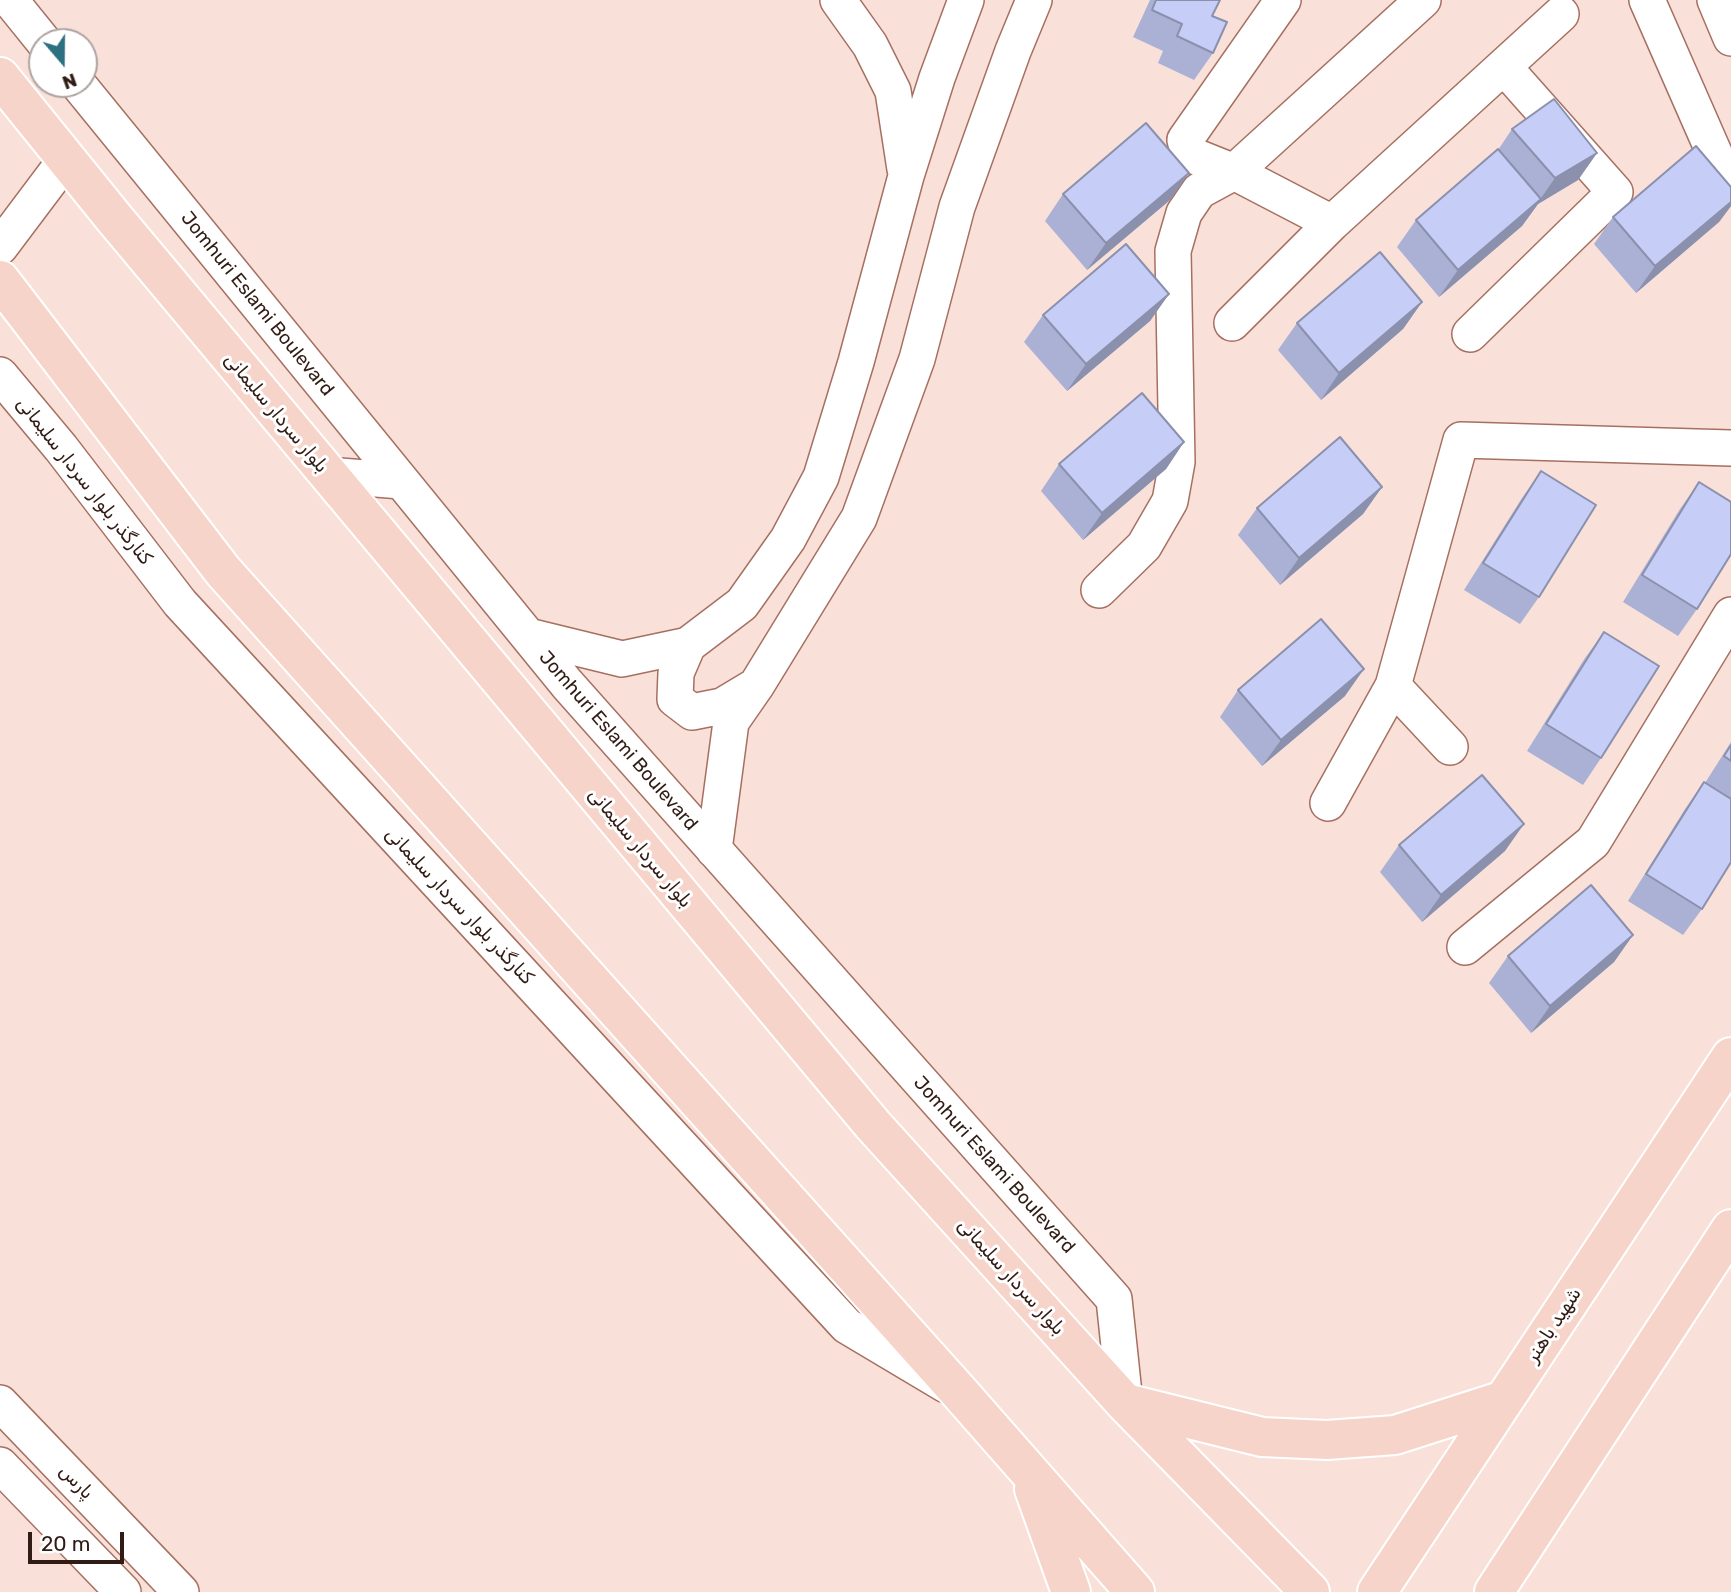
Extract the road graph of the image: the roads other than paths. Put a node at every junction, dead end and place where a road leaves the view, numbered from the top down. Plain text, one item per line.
1 (10, 0) edge
2 (838, 0) edge
3 (966, 0) edge
4 (1034, 0) edge
5 (1283, 0) edge
6 (1423, 0) edge
7 (1647, 0) edge
8 (1715, 0) edge
9 (1561, 14) dead end
10 (33, 28) edge
11 (1731, 38) edge
12 (1504, 67) junction
13 (2, 87) edge
14 (89, 98) edge
15 (67, 158) junction
16 (1234, 172) junction
17 (906, 176) junction
18 (1731, 184) edge
19 (1332, 223) junction
20 (0, 247) edge
21 (0, 280) edge
22 (1232, 323) dead end
23 (1470, 334) dead end
24 (0, 375) edge
25 (1731, 448) edge
26 (328, 475) junction
27 (401, 481) junction
28 (1099, 590) dead end
29 (1731, 615) edge
30 (528, 636) junction
31 (688, 645) junction
32 (756, 686) junction
33 (1393, 686) junction
34 (1450, 747) dead end
35 (1328, 803) dead end
36 (714, 850) junction
37 (1465, 947) dead end
38 (1731, 1057) edge
39 (1731, 1229) edge
40 (960, 1393) junction
41 (1504, 1400) junction
42 (0, 1403) edge
43 (1125, 1403) junction
44 (0, 1465) edge
45 (1027, 1471) junction
46 (123, 1592) edge
47 (181, 1592) edge
48 (1071, 1592) edge
49 (1135, 1592) edge
50 (1310, 1592) edge
51 (1377, 1592) edge
52 (1494, 1592) edge

1 - 10 street
2 - 17 street
3 - 17 street
4 - 32 street
5 - 16 street
6 - 16 street
7 - 18 street
8 - 11 street
9 - 12 street
12 - 19 street
12 - 23 street
13 - 15 main road, بلوار سردار سلیمانی
14 - 27 street, Jomhuri Eslami Boulevard
15 - 20 street
15 - 26 main road, بلوار سردار سلیمانی
16 - 19 street
16 - 28 street
17 - 31 street
19 - 22 street
21 - 40 main road
24 - 40 street, کنارگذر بلوار سردار سلیمانی
25 - 33 street
26 - 27 street
26 - 43 main road, بلوار سردار سلیمانی
27 - 30 street, Jomhuri Eslami Boulevard
29 - 37 street
30 - 31 street
30 - 36 street, Jomhuri Eslami Boulevard
31 - 32 street
32 - 36 street
33 - 34 street
33 - 35 street
36 - 43 street, Jomhuri Eslami Boulevard
38 - 41 main road, شهید باهنر
39 - 52 main road
40 - 45 main road
41 - 43 main road
41 - 51 main road, شهید باهنر
42 - 47 street, پارس
43 - 50 main road, بلوار سردار سلیمانی
44 - 46 street
45 - 48 main road
45 - 49 main road

